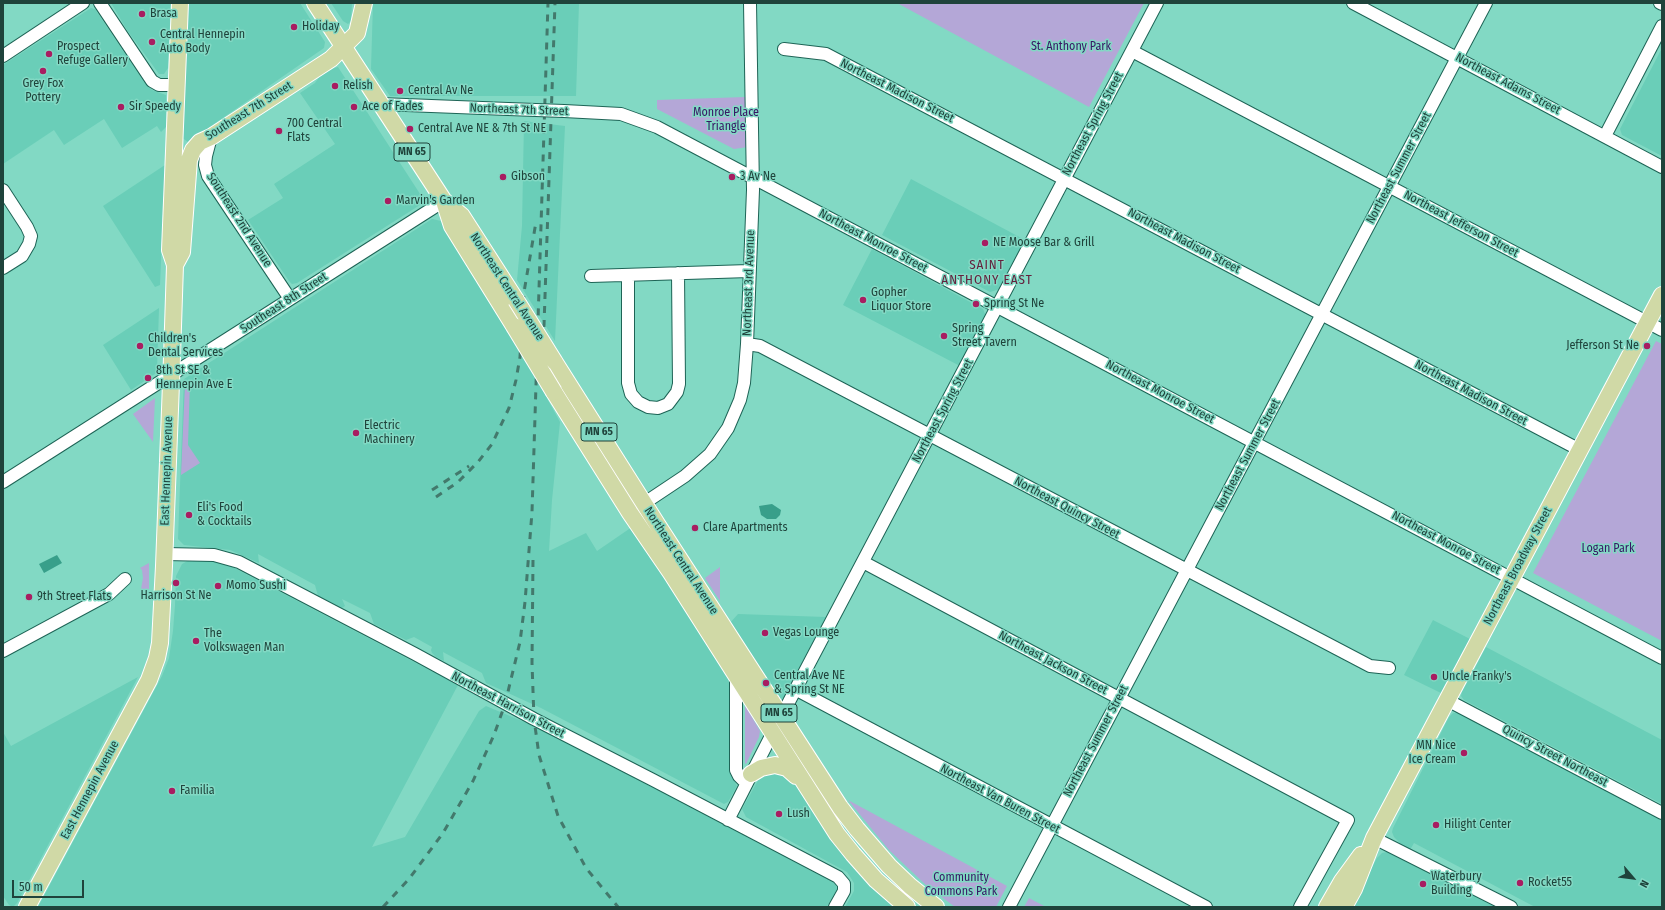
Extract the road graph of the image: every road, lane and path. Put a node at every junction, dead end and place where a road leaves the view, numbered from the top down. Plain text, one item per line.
1 (83, 3) edge
2 (100, 3) edge
3 (180, 3) edge
4 (315, 3) edge
5 (364, 3) edge
6 (750, 3) edge
7 (1157, 3) edge
8 (1352, 3) edge
9 (1486, 3) edge
10 (1662, 26) edge
11 (343, 47) junction
12 (784, 49) dead end
13 (1132, 51) junction
14 (3, 56) edge
15 (1457, 57) junction
16 (176, 85) junction
17 (380, 104) junction
18 (657, 127) joint
19 (1604, 136) junction
20 (211, 138) junction
21 (1662, 167) edge
22 (753, 177) junction
23 (1064, 178) junction
24 (1389, 186) junction
25 (3, 190) edge
26 (444, 201) junction
27 (175, 264) junction
28 (3, 268) edge
29 (749, 271) junction
30 (678, 273) junction
31 (628, 275) junction
32 (591, 276) dead end
33 (1662, 295) edge
34 (290, 299) junction
35 (998, 306) junction
36 (1322, 314) junction
37 (1648, 322) junction
38 (1662, 330) edge
39 (747, 344) junction
40 (171, 375) junction
41 (930, 436) junction
42 (1254, 443) junction
43 (1580, 450) junction
44 (3, 482) edge
45 (644, 503) junction
46 (630, 512) junction
47 (164, 554) junction
48 (863, 562) junction
49 (1186, 571) junction
50 (1512, 578) junction
51 (125, 579) dead end
52 (3, 651) edge
53 (1662, 658) edge
54 (1389, 668) dead end
55 (736, 676) junction
56 (795, 689) junction
57 (1119, 698) junction
58 (1447, 700) junction
59 (781, 716) junction
60 (772, 734) junction
61 (749, 779) junction
62 (806, 786) junction
63 (1662, 812) edge
64 (728, 820) junction
65 (1051, 826) junction
66 (1374, 838) junction
67 (27, 907) edge
68 (835, 907) edge
69 (906, 907) edge
70 (936, 907) edge
71 (1009, 907) edge
72 (1206, 907) edge
73 (1300, 907) edge
74 (1327, 907) edge
75 (1344, 907) edge
76 (1511, 907) edge

1 - 14 street
2 - 16 street
3 - 16 main road, East Hennepin Avenue
4 - 11 main road, Northeast Central Avenue / MN 65
5 - 11 main road, Southeast 7th Street
6 - 22 street, Northeast 3rd Avenue
7 - 13 street, Northeast Spring Street
8 - 15 street, Northeast Adams Street
9 - 15 street, Northeast Summer Street
10 - 19 street
11 - 17 main road, Northeast Central Avenue / MN 65
11 - 20 main road, Southeast 7th Street
12 - 23 street, Northeast Madison Street
13 - 23 street, Northeast Spring Street
13 - 24 street, Northeast Jefferson Street
15 - 19 street, Northeast Adams Street
15 - 24 street, Northeast Summer Street
16 - 27 main road, East Hennepin Avenue
17 - 18 street, Northeast 7th Street, bridge
17 - 26 main road, Northeast Central Avenue / MN 65
18 - 22 street, Northeast Monroe Street
19 - 21 street, Northeast Adams Street
20 - 27 main road, Southeast 7th Street
20 - 34 street, Southeast 2nd Avenue
22 - 29 street, Northeast 3rd Avenue
22 - 35 street, Northeast Monroe Street
23 - 35 street, Northeast Spring Street
23 - 36 street, Northeast Madison Street
24 - 36 street, Northeast Summer Street
24 - 37 street, Northeast Jefferson Street
25 - 28 street
26 - 34 street, Southeast 8th Street
26 - 45 main road, Northeast Central Avenue / MN 65, bridge
26 - 46 main road, Northeast Central Avenue / MN 65, bridge
27 - 40 main road, East Hennepin Avenue
29 - 30 street
29 - 39 street, Northeast 3rd Avenue
30 - 31 street
30 - 31 street
31 - 32 street
33 - 37 main road, Northeast Broadway Street
34 - 40 street, Southeast 8th Street
35 - 41 street, Northeast Spring Street
35 - 42 street, Northeast Monroe Street
36 - 42 street, Northeast Summer Street
36 - 43 street, Northeast Madison Street
37 - 38 street, Northeast Jefferson Street
37 - 43 main road, Northeast Broadway Street
39 - 41 street, Northeast Quincy Street
39 - 45 street, Northeast 3rd Avenue
40 - 44 street, Southeast 8th Street
40 - 47 main road, East Hennepin Avenue
41 - 48 street, Northeast Spring Street
41 - 49 street, Northeast Quincy Street
42 - 49 street, Northeast Summer Street
42 - 50 street, Northeast Monroe Street
43 - 50 main road, Northeast Broadway Street
45 - 46 street, Northeast 3rd Avenue
45 - 59 main road, Northeast Central Avenue / MN 65
46 - 55 main road, Northeast Central Avenue / MN 65
47 - 64 street, Northeast Harrison Street
47 - 67 main road, East Hennepin Avenue
48 - 56 street, Northeast Spring Street
48 - 57 street, Northeast Jackson Street
49 - 54 street, Northeast Quincy Street
49 - 57 street, Northeast Summer Street
50 - 53 street, Northeast Monroe Street
50 - 58 main road, Northeast Broadway Street
51 - 52 street
55 - 60 main road, Northeast Central Avenue / MN 65
55 - 61 street
56 - 59 street, Northeast Spring Street
56 - 65 street, Northeast Van Buren Street
57 - 65 street, Northeast Summer Street
57 - 73 street, Northeast Jackson Street
58 - 63 street, Quincy Street Northeast
58 - 66 main road, Northeast Broadway Street
59 - 60 street, Northeast Spring Street
59 - 70 main road, Northeast Central Avenue / MN 65
60 - 61 street, Northeast Spring Street
60 - 62 main road, Northeast Central Avenue / MN 65
61 - 62 main road
61 - 64 street, Northeast Spring Street
62 - 69 main road, Northeast Central Avenue / MN 65
64 - 68 street, Northeast Harrison Street
65 - 71 street, Northeast Summer Street
65 - 72 street, Northeast Van Buren Street
66 - 74 main road, Northeast Broadway Street
66 - 75 main road, Northeast Broadway Street
66 - 76 street

